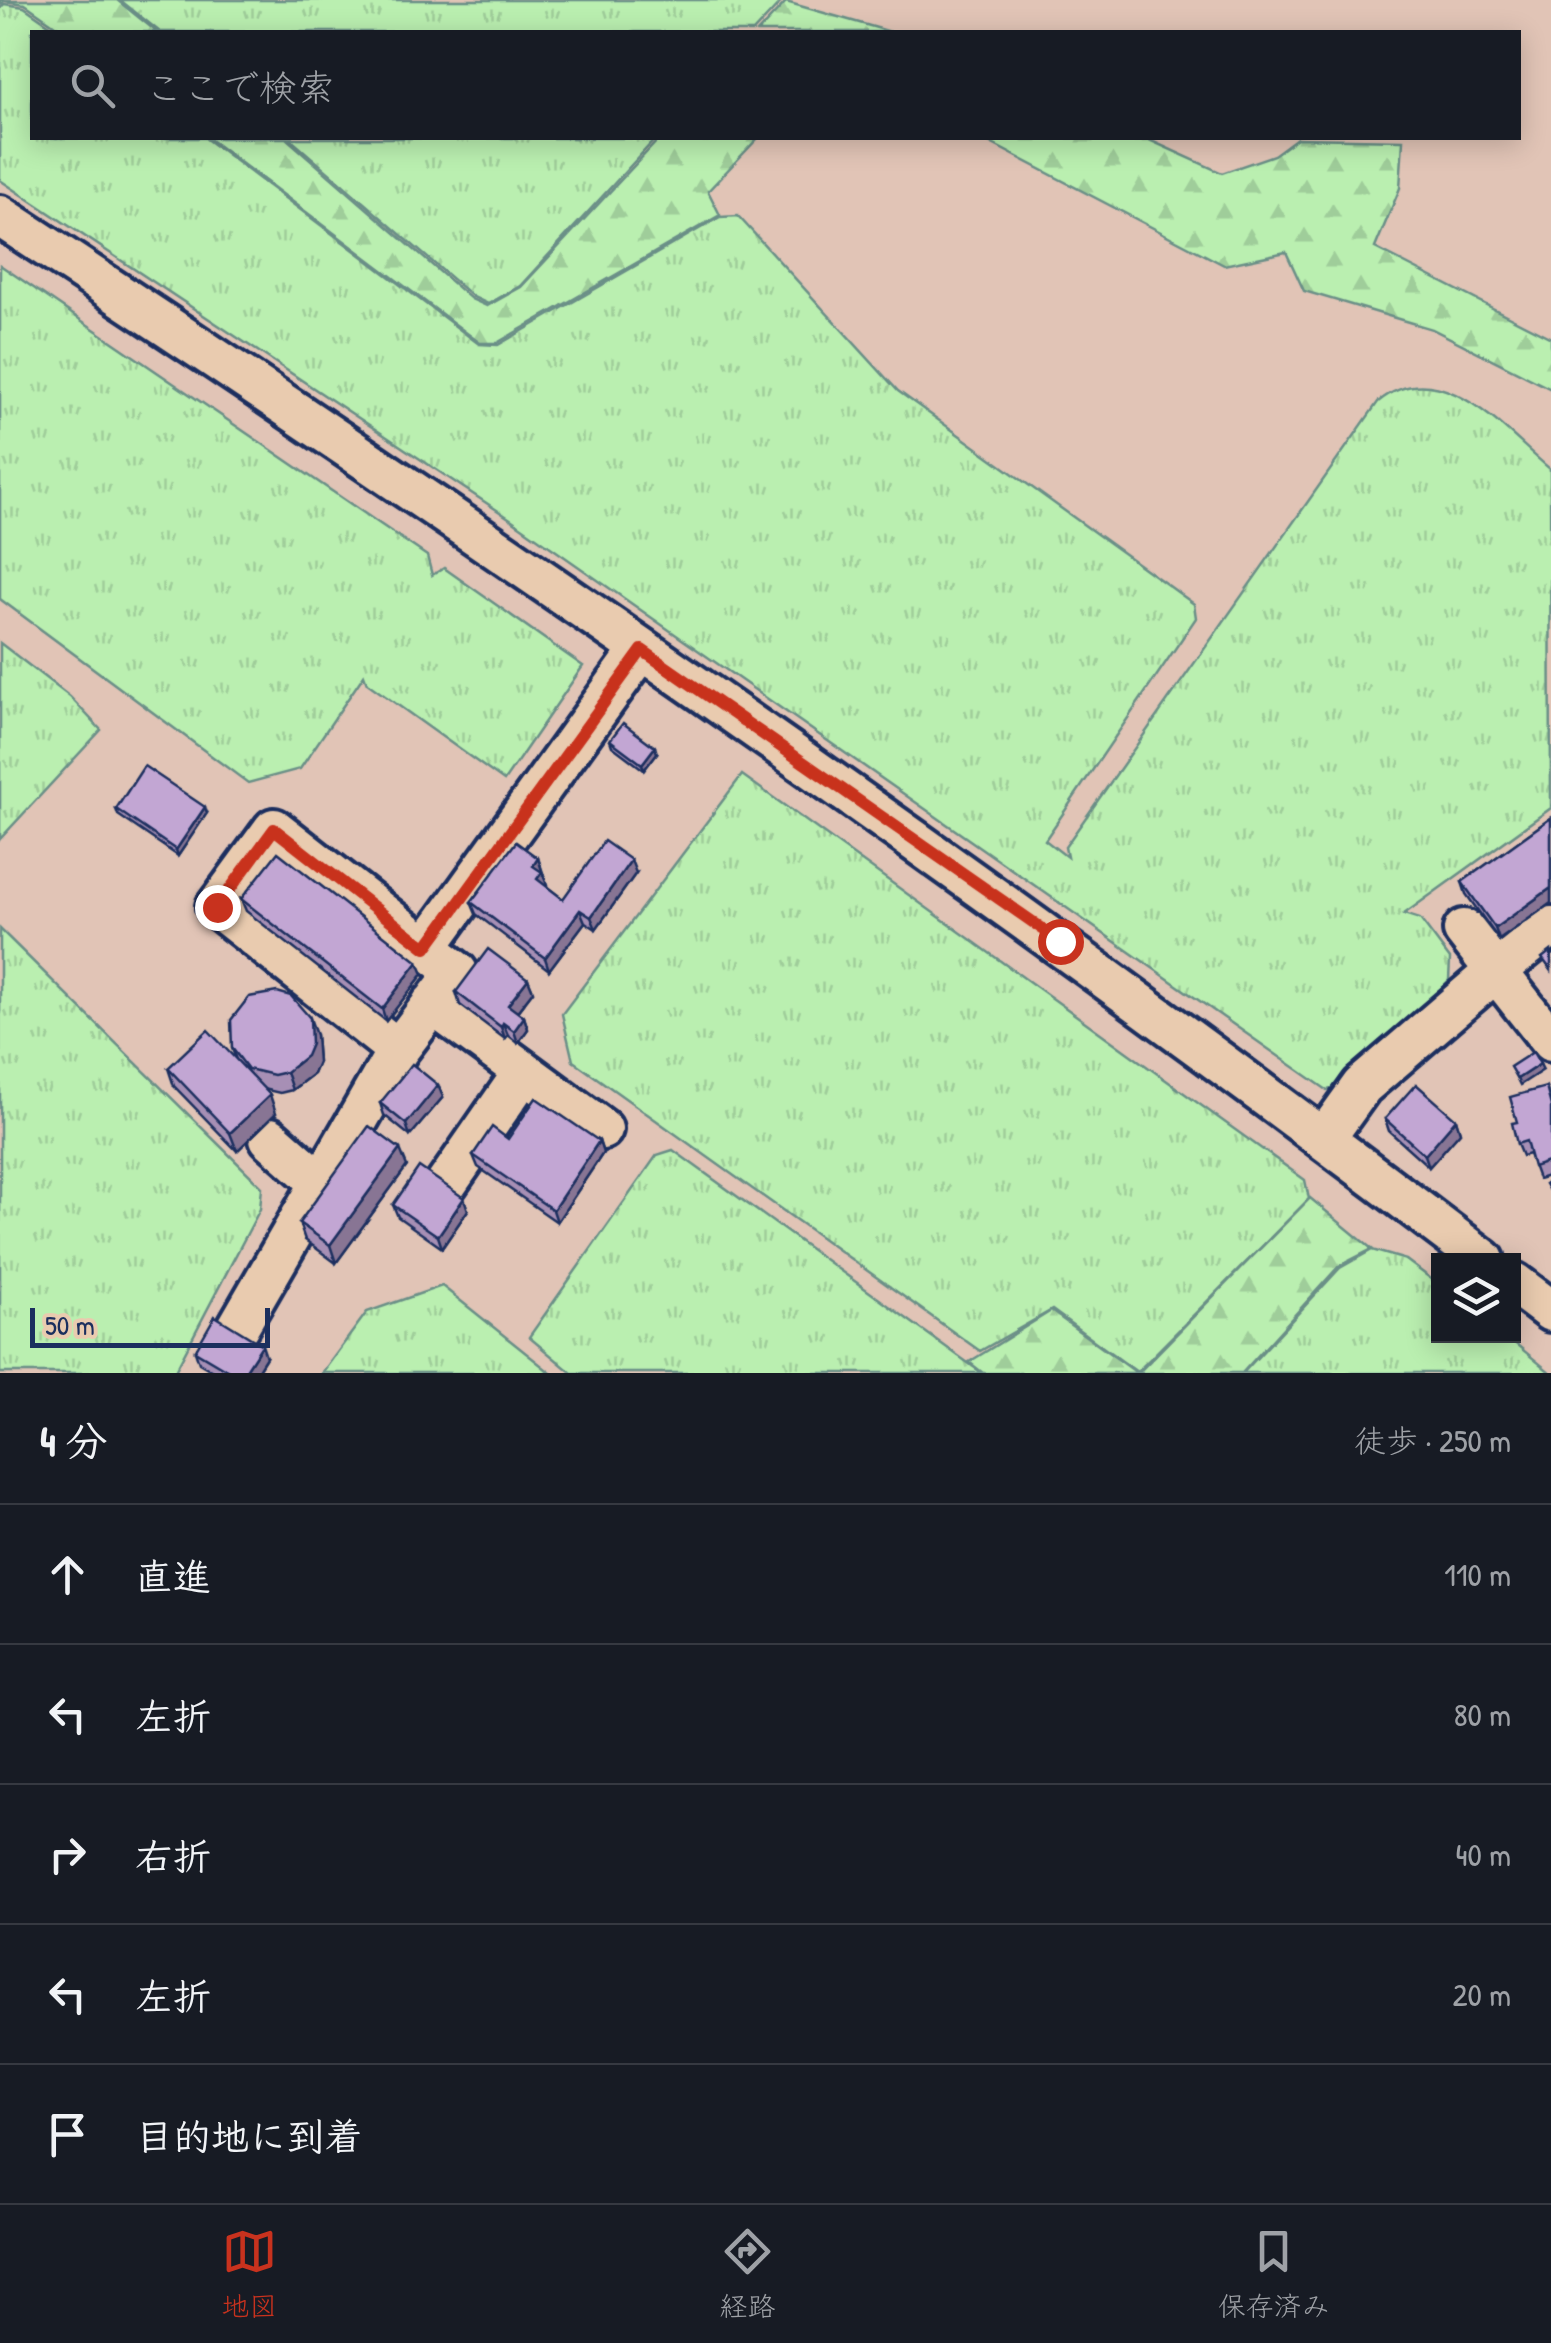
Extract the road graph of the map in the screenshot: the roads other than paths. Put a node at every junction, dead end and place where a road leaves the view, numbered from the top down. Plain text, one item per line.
1 (0, 216) edge
2 (642, 650) junction
3 (1551, 927) edge
4 (1464, 930) dead end
5 (426, 948) junction
6 (1496, 972) junction
7 (432, 1004) junction
8 (1551, 1041) edge
9 (398, 1050) junction
10 (524, 1072) junction
11 (602, 1128) dead end
12 (270, 1138) dead end
13 (1324, 1139) junction
14 (321, 1182) junction
15 (446, 1186) edge
16 (1475, 1253) edge
17 (1521, 1287) edge
18 (1551, 1311) edge
19 (238, 1326) edge

1 - 2 street
2 - 5 street
2 - 13 street
3 - 6 street
4 - 6 street
5 - 7 street
5 - 9 street
6 - 8 street
6 - 13 street
7 - 9 street
7 - 10 street
9 - 14 street
10 - 11 street
10 - 15 street
12 - 14 street
13 - 16 street
14 - 19 street
17 - 18 street

